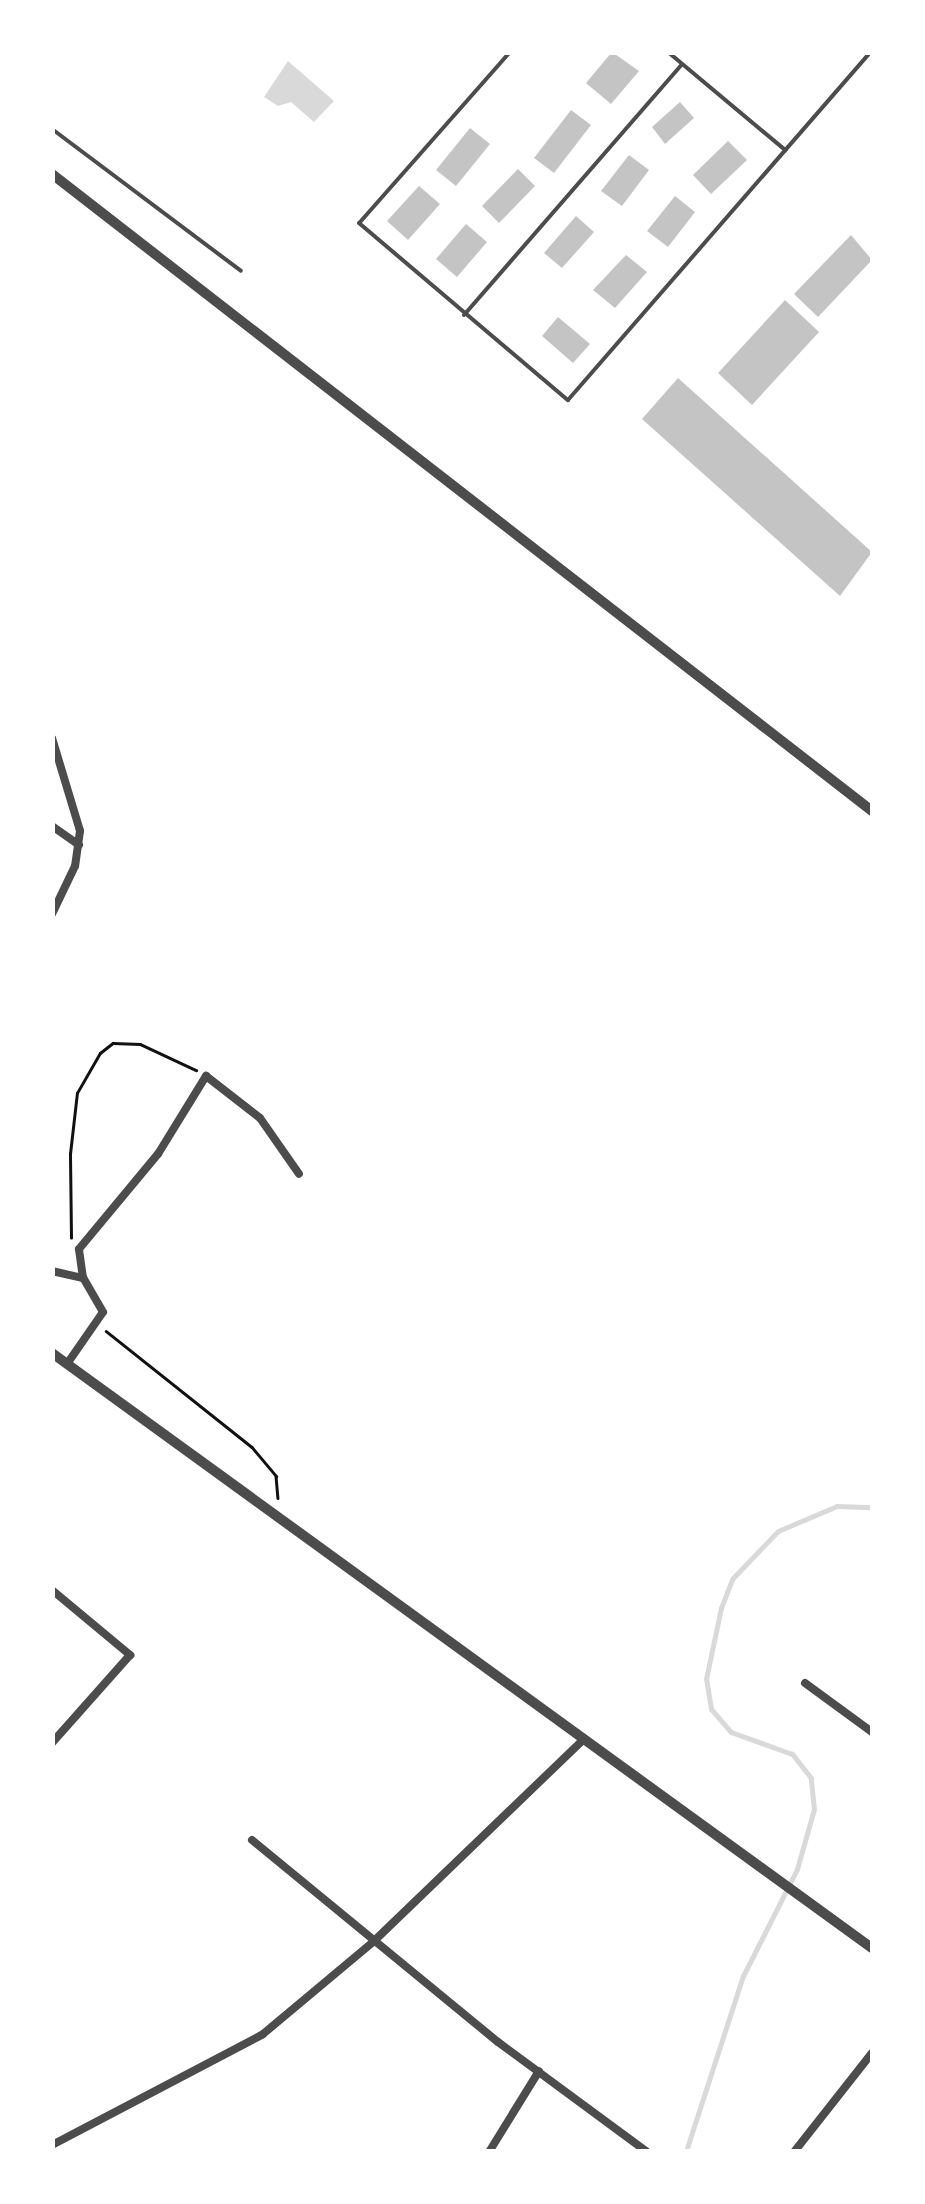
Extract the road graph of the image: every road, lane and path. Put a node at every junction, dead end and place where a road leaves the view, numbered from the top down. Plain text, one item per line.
1 (510, 52) edge
2 (668, 52) edge
3 (871, 52) edge
4 (681, 64) junction
5 (52, 129) edge
6 (786, 150) junction
7 (52, 174) edge
8 (241, 271) dead end
9 (464, 315) junction
10 (52, 738) edge
11 (872, 811) edge
12 (52, 826) edge
13 (80, 846) junction
14 (52, 914) edge
15 (206, 1076) junction
16 (299, 1174) dead end
17 (77, 1255) junction
18 (52, 1272) edge
19 (83, 1278) junction
20 (98, 1324) junction
21 (52, 1353) edge
22 (67, 1364) junction
23 (280, 1520) junction
24 (52, 1590) edge
25 (805, 1683) dead end
26 (872, 1732) edge
27 (584, 1739) junction
28 (52, 1743) edge
29 (252, 1840) dead end
30 (373, 1942) junction
31 (872, 1948) edge
32 (872, 2053) edge
33 (539, 2071) junction
34 (52, 2145) edge
35 (489, 2152) edge
36 (647, 2152) edge
37 (794, 2152) edge

1 - 9 lane
2 - 4 lane
3 - 6 lane
4 - 6 lane
4 - 9 lane
5 - 8 lane
6 - 9 lane
7 - 11 street
10 - 13 street
12 - 13 street
13 - 14 street
15 - 16 street
15 - 17 street
15 - 17 path
17 - 19 street
18 - 19 street
19 - 20 street
20 - 22 street
20 - 23 path
21 - 22 street
22 - 23 street
23 - 27 street
24 - 28 street
25 - 26 street
27 - 30 street
27 - 31 street
29 - 30 street
30 - 33 street
30 - 34 street
32 - 37 street
33 - 35 street
33 - 36 street

